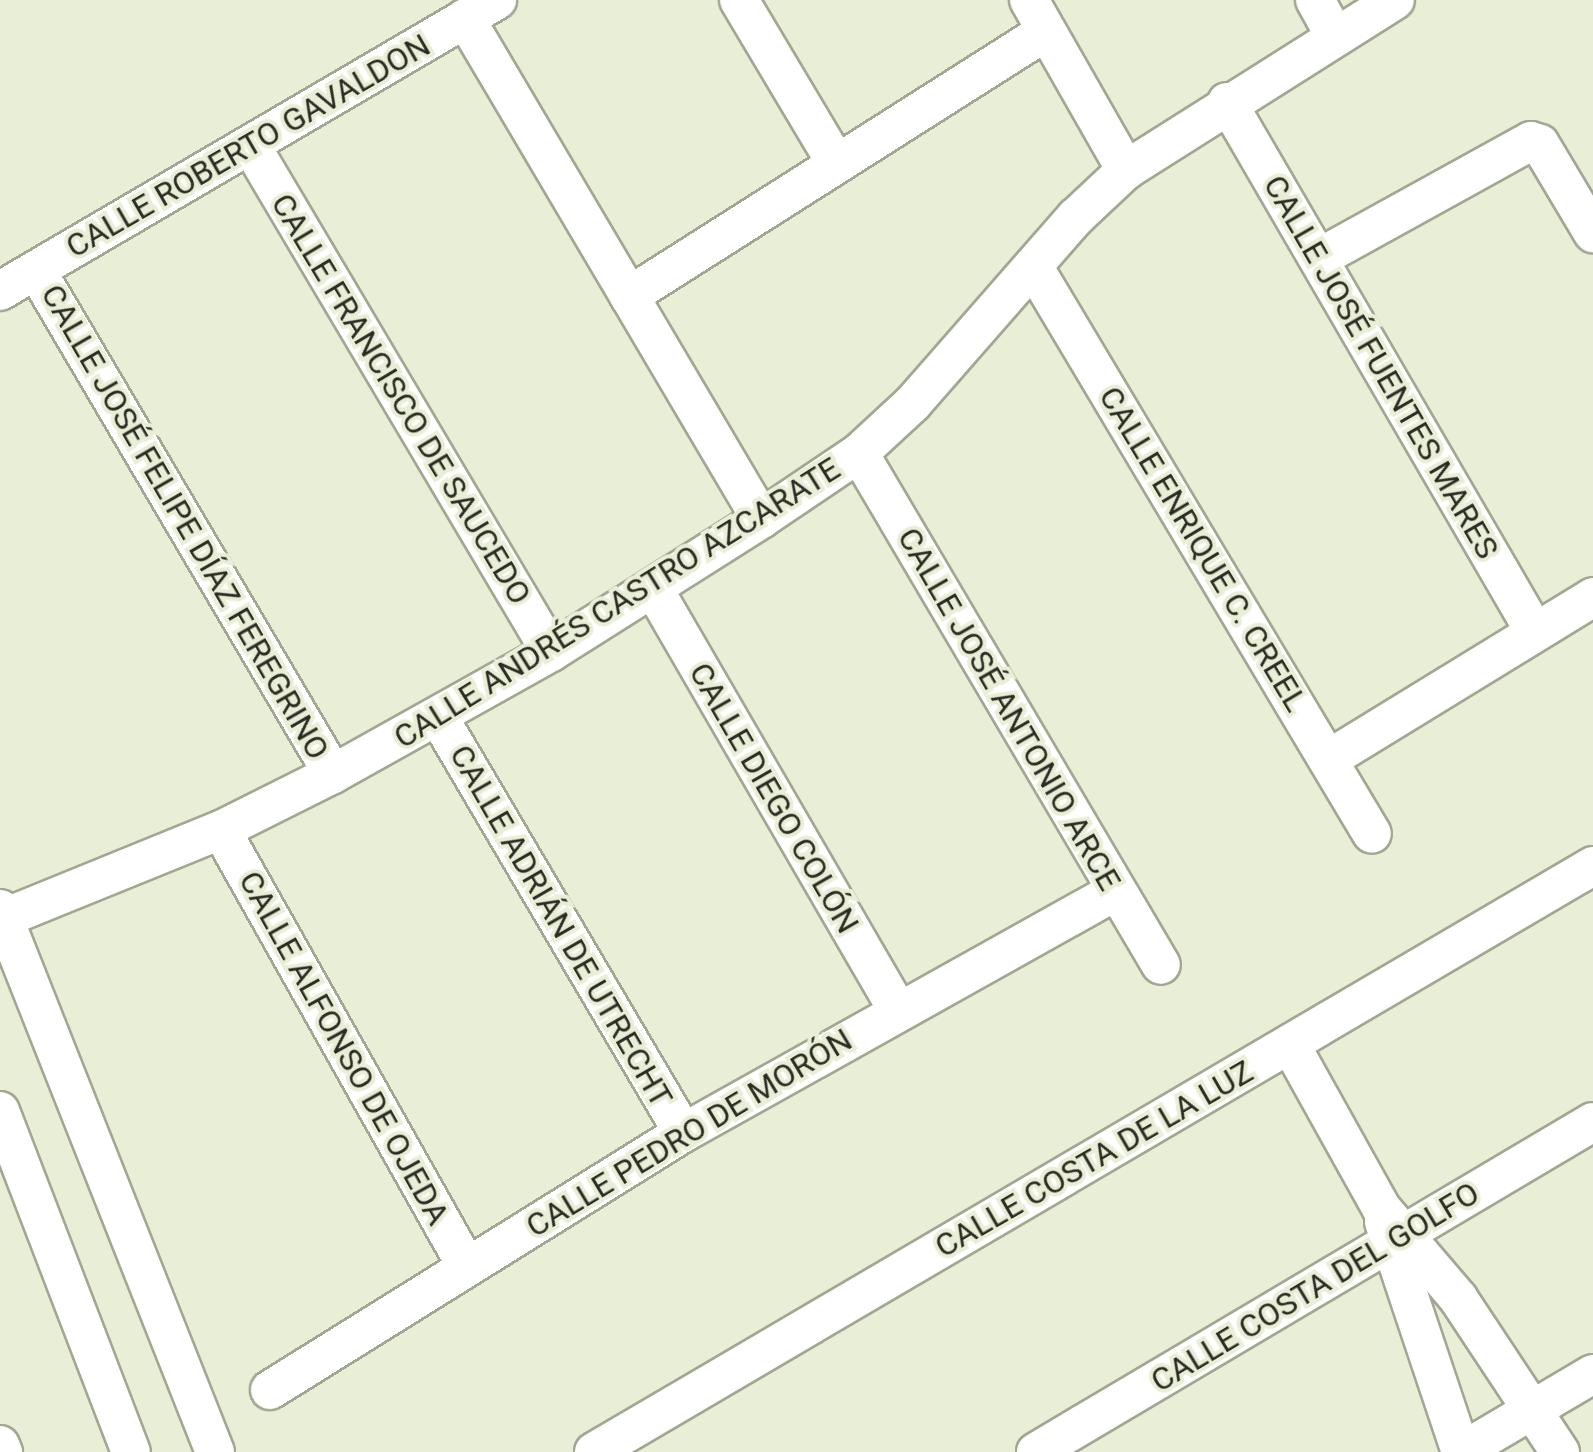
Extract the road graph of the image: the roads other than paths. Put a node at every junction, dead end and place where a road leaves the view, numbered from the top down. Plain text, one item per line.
1 (739, 0) edge
2 (1314, 0) edge
3 (1395, 0) edge
4 (481, 9) edge
5 (1038, 15) edge
6 (1335, 36) junction
7 (1227, 102) junction
8 (251, 146) junction
9 (836, 163) junction
10 (1126, 170) junction
11 (1593, 234) edge
12 (1319, 258) junction
13 (1033, 266) junction
14 (36, 270) junction
15 (0, 291) edge
16 (629, 296) junction
17 (858, 452) junction
18 (761, 519) junction
19 (653, 588) junction
20 (1593, 597) edge
21 (1535, 632) junction
22 (551, 652) junction
23 (439, 718) junction
24 (1329, 759) junction
25 (333, 774) junction
26 (221, 830) junction
27 (1372, 834) dead end
28 (1593, 866) edge
29 (1116, 891) junction
30 (2, 914) edge
31 (1161, 965) dead end
32 (897, 1008) junction
33 (1290, 1044) junction
34 (0, 1111) edge
35 (1593, 1122) edge
36 (683, 1133) junction
37 (1392, 1229) junction
38 (467, 1267) junction
39 (1593, 1374) edge
40 (270, 1390) dead end
41 (1530, 1411) junction
42 (0, 1445) edge
43 (3, 1452) edge
44 (132, 1452) edge
45 (214, 1452) edge
46 (594, 1452) edge
47 (1036, 1452) edge
48 (1461, 1452) edge
49 (1560, 1452) edge

1 - 9 street
2 - 6 street
3 - 6 street, CALLE ANDRÉS CASTRO AZCARATE
4 - 8 street, CALLE ROBERTO GAVALDON
4 - 16 street
5 - 9 street
5 - 10 street
6 - 7 street, CALLE ANDRÉS CASTRO AZCARATE
7 - 10 street, CALLE ANDRÉS CASTRO AZCARATE
7 - 12 street, CALLE JOSÉ FUENTES MARES
8 - 14 street, CALLE ROBERTO GAVALDON
8 - 22 street, CALLE FRANCISCO DE SAUCEDO
9 - 16 street
10 - 13 street, CALLE ANDRÉS CASTRO AZCARATE
11 - 12 street
12 - 21 street, CALLE JOSÉ FUENTES MARES
13 - 17 street, CALLE ANDRÉS CASTRO AZCARATE
13 - 24 street, CALLE ENRIQUE C. CREEL
14 - 15 street, CALLE ROBERTO GAVALDON
14 - 25 street, CALLE JOSÉ FELIPE DÍAZ FEREGRINO
16 - 18 street
17 - 18 street, CALLE ANDRÉS CASTRO AZCARATE
17 - 29 street, CALLE JOSÉ ANTONIO ARCE
18 - 19 street, CALLE ANDRÉS CASTRO AZCARATE
19 - 22 street, CALLE ANDRÉS CASTRO AZCARATE
19 - 32 street, CALLE DIEGO COLÓN
20 - 21 street
21 - 24 street
22 - 23 street, CALLE ANDRÉS CASTRO AZCARATE
23 - 25 street, CALLE ANDRÉS CASTRO AZCARATE
23 - 36 street, CALLE ADRIÁN DE UTRECHT
24 - 27 street, CALLE ENRIQUE C. CREEL
25 - 26 street, CALLE ANDRÉS CASTRO AZCARATE
26 - 30 street, CALLE ANDRÉS CASTRO AZCARATE
26 - 38 street, CALLE ALFONSO DE OJEDA
28 - 33 street, CALLE COSTA DE LA LUZ
29 - 31 street, CALLE JOSÉ ANTONIO ARCE
29 - 32 street, CALLE PEDRO DE MORÓN
30 - 45 street
32 - 36 street, CALLE PEDRO DE MORÓN
33 - 37 street
33 - 46 street, CALLE COSTA DE LA LUZ
34 - 44 street
35 - 37 street, CALLE COSTA DEL GOLFO
36 - 38 street, CALLE PEDRO DE MORÓN
37 - 41 street
37 - 47 street, CALLE COSTA DEL GOLFO
37 - 48 street
38 - 40 street, CALLE PEDRO DE MORÓN
39 - 41 street
41 - 48 street
41 - 49 street
42 - 43 street

